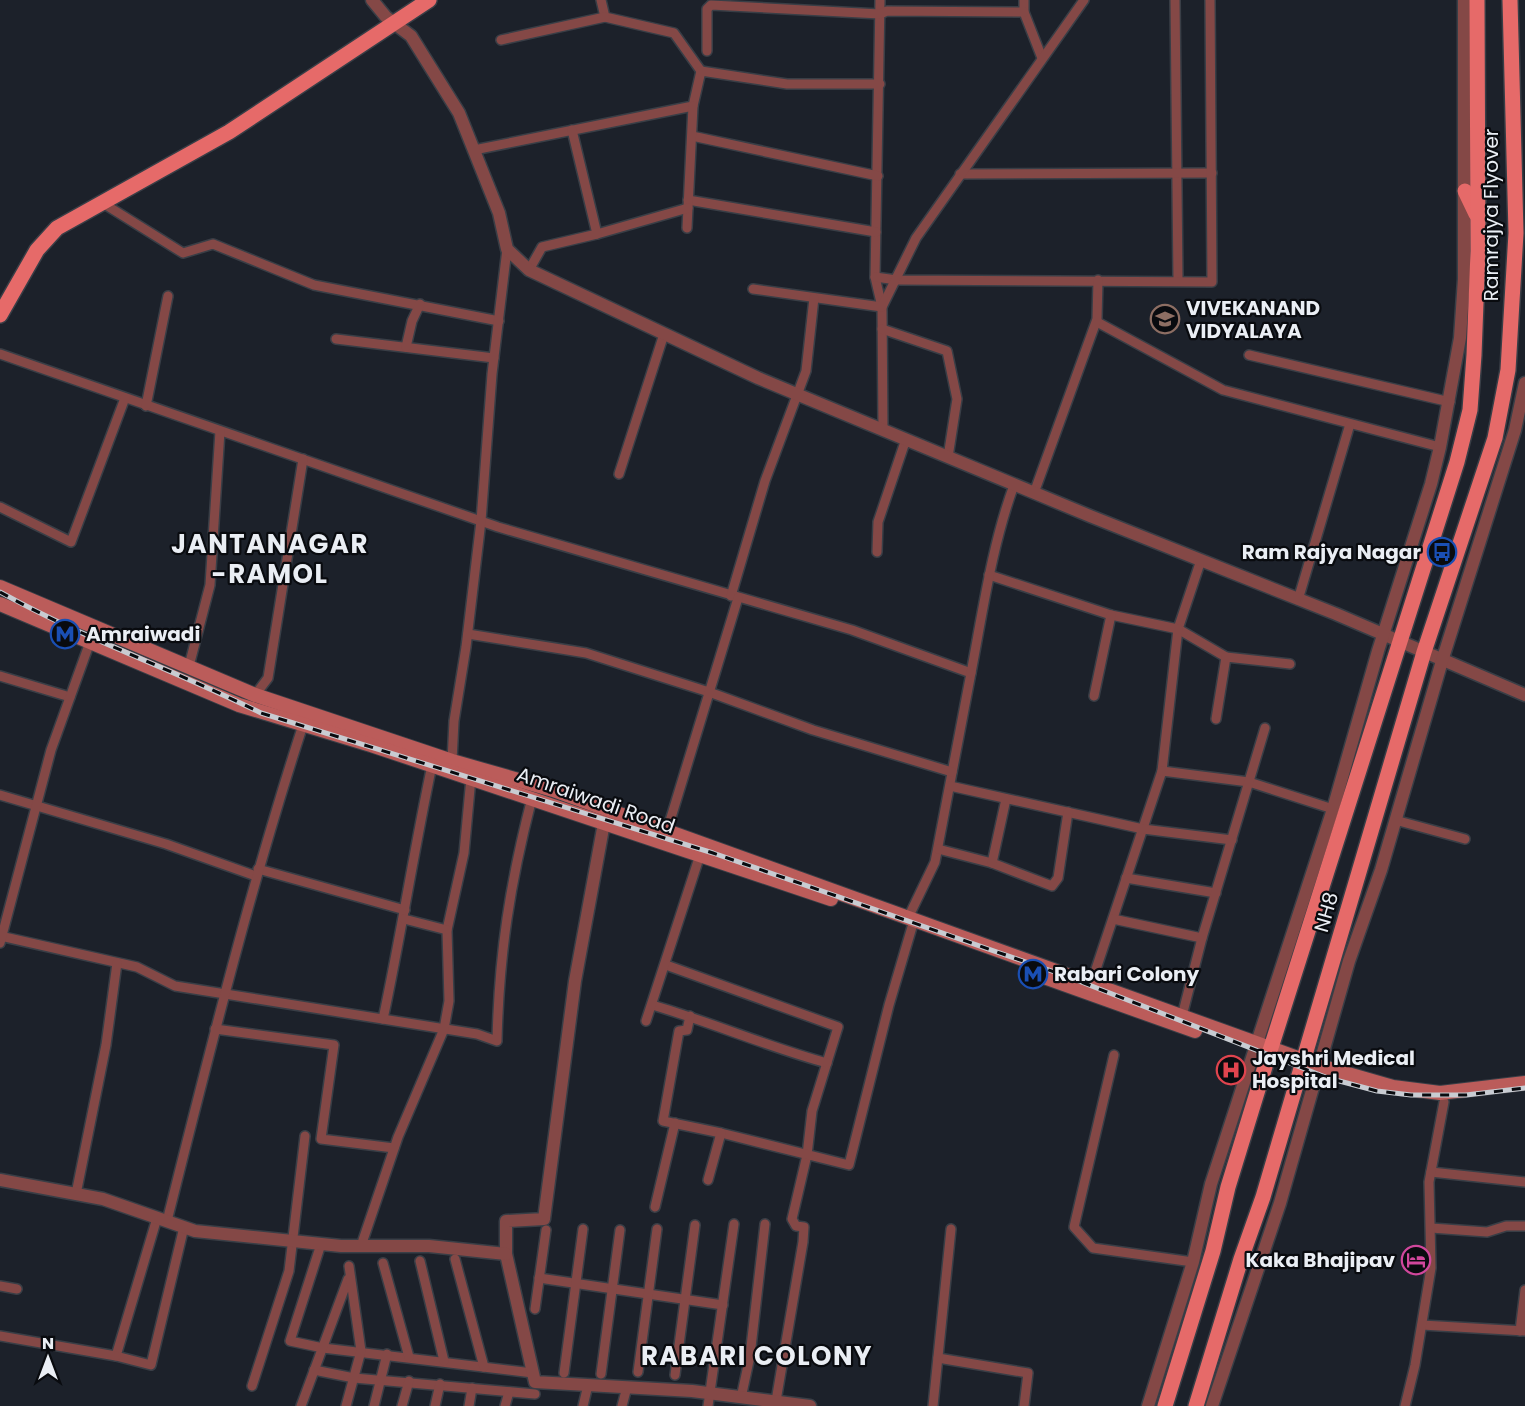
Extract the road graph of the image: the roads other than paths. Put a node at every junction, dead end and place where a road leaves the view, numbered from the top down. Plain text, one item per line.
1 (372, 0) edge
2 (414, 0) edge
3 (429, 0) edge
4 (601, 0) edge
5 (806, 0) edge
6 (880, 0) edge
7 (1024, 0) edge
8 (1084, 0) edge
9 (1175, 0) edge
10 (1210, 0) edge
11 (1464, 0) edge
12 (1477, 0) edge
13 (1510, 0) edge
14 (806, 12) junction
15 (1024, 12) junction
16 (880, 14) junction
17 (605, 16) junction
18 (390, 19) junction
19 (501, 40) dead end
20 (707, 51) dead end
21 (1042, 58) junction
22 (701, 71) junction
23 (880, 84) junction
24 (693, 105) junction
25 (572, 130) junction
26 (692, 136) junction
27 (474, 150) junction
28 (1176, 172) junction
29 (1212, 173) junction
30 (960, 174) junction
31 (878, 176) junction
32 (1465, 191) junction
33 (101, 202) junction
34 (688, 204) junction
35 (1478, 220) junction
36 (687, 228) dead end
37 (876, 232) junction
38 (597, 234) junction
39 (507, 249) junction
40 (529, 270) junction
41 (875, 277) junction
42 (897, 280) junction
43 (1098, 280) junction
44 (1178, 280) junction
45 (753, 289) dead end
46 (168, 296) dead end
47 (0, 298) edge
48 (814, 298) junction
49 (420, 304) junction
50 (882, 307) junction
51 (0, 315) edge
52 (499, 321) junction
53 (1097, 322) junction
54 (882, 328) junction
55 (664, 334) junction
56 (336, 339) dead end
57 (406, 347) junction
58 (0, 354) edge
59 (1249, 355) dead end
60 (494, 358) junction
61 (1525, 383) edge
62 (798, 394) junction
63 (125, 398) junction
64 (1523, 401) edge
65 (1450, 402) junction
66 (147, 406) junction
67 (1350, 424) junction
68 (1521, 427) edge
69 (883, 430) junction
70 (1497, 430) junction
71 (220, 431) junction
72 (906, 440) junction
73 (1440, 447) junction
74 (948, 457) junction
75 (303, 459) junction
76 (619, 474) dead end
77 (1014, 485) junction
78 (1034, 493) junction
79 (0, 507) edge
80 (482, 521) junction
81 (877, 552) dead end
82 (1201, 560) junction
83 (989, 575) junction
84 (0, 587) edge
85 (734, 597) junction
86 (1298, 600) junction
87 (0, 604) edge
88 (1111, 615) junction
89 (1178, 628) junction
90 (468, 634) junction
91 (1383, 634) junction
92 (1399, 640) junction
93 (90, 642) junction
94 (1424, 652) junction
95 (1226, 657) junction
96 (1442, 661) junction
97 (1290, 664) dead end
98 (189, 666) junction
99 (971, 673) junction
100 (0, 676) edge
101 (709, 692) junction
102 (255, 695) junction
103 (1525, 695) edge
104 (1095, 696) dead end
105 (70, 697) junction
106 (1216, 719) dead end
107 (303, 724) junction
108 (1265, 728) dead end
109 (452, 761) junction
110 (432, 765) junction
111 (1162, 771) junction
112 (952, 772) junction
113 (471, 778) junction
114 (1249, 782) junction
115 (950, 786) junction
116 (0, 795) edge
117 (532, 798) junction
118 (1006, 799) junction
119 (36, 806) junction
120 (1333, 809) junction
121 (1068, 812) junction
122 (1395, 820) junction
123 (604, 823) junction
124 (1143, 829) junction
125 (665, 836) junction
126 (1465, 839) dead end
127 (1232, 840) junction
128 (938, 849) junction
129 (700, 855) junction
130 (992, 863) junction
131 (257, 873) junction
132 (1126, 878) junction
133 (1216, 893) junction
134 (405, 915) junction
135 (1113, 919) junction
136 (910, 922) junction
137 (447, 930) junction
138 (1202, 938) junction
139 (0, 939) edge
140 (117, 963) junction
141 (666, 965) junction
142 (1091, 984) junction
143 (224, 994) junction
144 (652, 1005) junction
145 (690, 1016) junction
146 (383, 1019) junction
147 (646, 1021) dead end
148 (1182, 1021) junction
149 (215, 1029) junction
150 (444, 1029) junction
151 (1262, 1051) junction
152 (1114, 1055) dead end
153 (827, 1064) junction
154 (1302, 1064) junction
155 (1319, 1070) junction
156 (1525, 1083) edge
157 (1525, 1092) edge
158 (1444, 1101) junction
159 (675, 1123) junction
160 (721, 1132) junction
161 (305, 1136) dead end
162 (394, 1148) junction
163 (807, 1155) junction
164 (1431, 1172) junction
165 (0, 1180) edge
166 (708, 1180) dead end
167 (1525, 1182) edge
168 (76, 1194) junction
169 (655, 1207) dead end
170 (162, 1220) junction
171 (734, 1224) dead end
172 (765, 1224) dead end
173 (695, 1225) dead end
174 (1525, 1226) edge
175 (184, 1227) junction
176 (1431, 1228) junction
177 (583, 1229) dead end
178 (657, 1229) dead end
179 (951, 1229) dead end
180 (546, 1230) dead end
181 (620, 1230) dead end
182 (294, 1241) junction
183 (321, 1244) junction
184 (361, 1246) junction
185 (506, 1254) junction
186 (455, 1259) dead end
187 (420, 1262) dead end
188 (1193, 1262) junction
189 (383, 1263) dead end
190 (349, 1266) dead end
191 (349, 1278) junction
192 (539, 1278) junction
193 (577, 1283) junction
194 (0, 1286) edge
195 (612, 1288) junction
196 (17, 1289) dead end
197 (1525, 1290) edge
198 (648, 1293) junction
199 (685, 1298) junction
200 (723, 1305) junction
201 (535, 1309) dead end
202 (1422, 1325) junction
203 (1523, 1331) edge
204 (0, 1336) edge
205 (323, 1348) junction
206 (361, 1351) junction
207 (387, 1354) junction
208 (116, 1356) junction
209 (409, 1357) junction
210 (938, 1358) junction
211 (444, 1361) junction
212 (484, 1366) junction
213 (314, 1370) junction
214 (638, 1372) dead end
215 (564, 1373) dead end
216 (601, 1374) dead end
217 (675, 1375) dead end
218 (354, 1378) junction
219 (381, 1378) junction
220 (409, 1381) junction
221 (535, 1383) junction
222 (440, 1384) junction
223 (588, 1385) junction
224 (252, 1386) dead end
225 (627, 1387) junction
226 (472, 1388) junction
227 (509, 1392) junction
228 (741, 1398) junction
229 (709, 1400) edge
230 (774, 1403) edge
231 (301, 1406) edge
232 (346, 1406) edge
233 (374, 1406) edge
234 (402, 1406) edge
235 (435, 1406) edge
236 (469, 1406) edge
237 (505, 1406) edge
238 (536, 1406) edge
239 (583, 1406) edge
240 (622, 1406) edge
241 (810, 1406) edge
242 (933, 1406) edge
243 (1024, 1406) edge
244 (1149, 1406) edge
245 (1165, 1406) edge
246 (1196, 1406) edge
247 (1212, 1406) edge
248 (1405, 1406) edge

1 - 18 street
2 - 18 main road
3 - 18 main road
4 - 17 street
5 - 14 street
6 - 16 street
7 - 15 street
8 - 21 street
9 - 28 street
10 - 29 street
11 - 32 street
12 - 35 main road, Ramrajya Flyover
13 - 70 main road, Ramrajya Flyover
14 - 16 street
14 - 20 street
15 - 16 street
15 - 21 street
16 - 23 street
17 - 19 street
17 - 22 street
18 - 27 street
18 - 33 main road
18 - 47 main road
21 - 30 street
22 - 23 street
22 - 24 street
23 - 31 street
24 - 25 street
24 - 26 street
25 - 27 street
25 - 38 street
26 - 31 street
26 - 34 street
27 - 39 street
28 - 29 street
28 - 30 street
28 - 44 street
29 - 44 street
30 - 42 street
31 - 37 street
32 - 35 main road
32 - 65 street
33 - 49 street
33 - 51 main road
34 - 36 street
34 - 37 street
34 - 38 street
35 - 92 main road, Ramrajya Flyover
37 - 41 street
38 - 40 street
39 - 40 street
39 - 52 street
40 - 55 street
41 - 42 street
41 - 50 street
42 - 43 street
42 - 50 street
43 - 44 street
43 - 53 street
45 - 48 street
46 - 66 street
48 - 50 street
48 - 62 street
49 - 52 street
49 - 57 street
50 - 54 street
52 - 60 street
53 - 67 street
53 - 78 street
54 - 69 street
54 - 74 street
55 - 62 street
55 - 76 street
56 - 57 street
57 - 60 street
58 - 63 street
59 - 65 street
60 - 80 street
61 - 64 street
62 - 69 street
62 - 85 street
63 - 66 street
63 - 79 street
64 - 68 street
65 - 73 street
66 - 71 street
67 - 73 street
67 - 86 street
68 - 70 street
68 - 96 street
69 - 72 street
70 - 94 main road, NH8
71 - 75 street
71 - 98 street
72 - 74 street
72 - 81 street
73 - 91 street
74 - 77 street
75 - 80 street
75 - 102 street
77 - 78 street
77 - 83 street
78 - 82 street
80 - 85 street
80 - 90 street
82 - 86 street
82 - 89 street
83 - 88 street
83 - 99 street
84 - 98 main road
85 - 99 street
85 - 101 street
86 - 91 street
87 - 93 main road, Amraiwadi Road
88 - 89 street
88 - 104 street
89 - 95 street
89 - 111 street
90 - 101 street
90 - 109 street
91 - 92 street
91 - 120 street
92 - 94 street
92 - 151 main road, Ramrajya Flyover
93 - 105 street
93 - 107 main road, Amraiwadi Road
94 - 96 street
94 - 154 main road, NH8
95 - 97 street
95 - 106 street
96 - 103 street
96 - 122 street
98 - 102 main road
99 - 112 street
100 - 105 street
101 - 112 street
101 - 125 street
102 - 109 main road
105 - 119 street
107 - 110 main road, Amraiwadi Road
107 - 131 street
108 - 114 street
109 - 125 main road
110 - 113 main road, Amraiwadi Road
110 - 134 street
111 - 114 street
111 - 124 street
112 - 115 street
113 - 117 main road, Amraiwadi Road
113 - 137 street
114 - 120 street
114 - 127 street
115 - 118 street
115 - 128 street
116 - 119 street
117 - 123 main road, Amraiwadi Road
117 - 150 street
118 - 121 street
118 - 130 street
119 - 131 street
119 - 139 street
120 - 151 street
121 - 124 street
121 - 130 street
122 - 126 street
122 - 155 street
123 - 125 main road, Amraiwadi Road
123 - 185 street
124 - 127 street
124 - 132 street
125 - 129 main road, Amraiwadi Road
125 - 136 main road
127 - 133 street
128 - 130 street
128 - 136 street
129 - 136 main road, Amraiwadi Road
129 - 141 street
131 - 134 street
131 - 143 street
132 - 133 street
132 - 135 street
133 - 138 street
134 - 137 street
134 - 146 street
135 - 138 street
135 - 142 street
136 - 142 main road
136 - 148 main road, Amraiwadi Road
136 - 163 street
137 - 150 street
138 - 148 street
139 - 140 street
140 - 143 street
140 - 168 street
141 - 144 street
141 - 153 street
142 - 148 main road
143 - 146 street
143 - 149 street
144 - 145 street
144 - 147 street
145 - 153 street
145 - 159 street
146 - 150 street
148 - 151 main road
149 - 162 street
149 - 170 street
150 - 162 street
151 - 154 main road
151 - 188 street
151 - 245 main road, Ramrajya Flyover
152 - 188 street
153 - 163 street
154 - 155 main road
154 - 246 main road, NH8
155 - 156 main road
155 - 158 main road
155 - 247 street
157 - 158 main road
158 - 164 street
159 - 160 street
159 - 169 street
160 - 163 street
160 - 166 street
161 - 182 street
162 - 184 street
163 - 230 street
164 - 167 street
164 - 176 street
165 - 168 street
168 - 170 street
170 - 175 street
170 - 208 street
171 - 200 street
172 - 228 street
173 - 199 street
174 - 176 street
175 - 182 street
175 - 208 street
176 - 202 street
177 - 193 street
178 - 198 street
179 - 210 street
180 - 192 street
181 - 195 street
182 - 183 street
182 - 224 street
183 - 184 street
183 - 205 street
184 - 185 street
185 - 221 street
186 - 212 street
187 - 211 street
188 - 244 street
189 - 209 street
190 - 191 street
191 - 205 street
191 - 206 street
192 - 193 street
192 - 201 street
193 - 195 street
193 - 215 street
194 - 196 street
195 - 198 street
195 - 216 street
197 - 203 street
198 - 199 street
198 - 214 street
199 - 200 street
199 - 217 street
200 - 229 street
202 - 203 street
202 - 248 street
204 - 208 street
205 - 206 street
205 - 213 street
206 - 207 street
206 - 218 street
207 - 209 street
207 - 219 street
209 - 211 street
210 - 242 street
210 - 243 street
211 - 212 street
212 - 221 street
213 - 218 street
213 - 231 street
218 - 219 street
218 - 232 street
219 - 220 street
219 - 233 street
220 - 222 street
220 - 234 street
221 - 223 street
221 - 227 street
221 - 238 street
222 - 226 street
222 - 235 street
223 - 225 street
223 - 239 street
225 - 229 street
225 - 240 street
226 - 227 street
226 - 236 street
227 - 237 street
228 - 229 street
228 - 230 street
230 - 241 street

